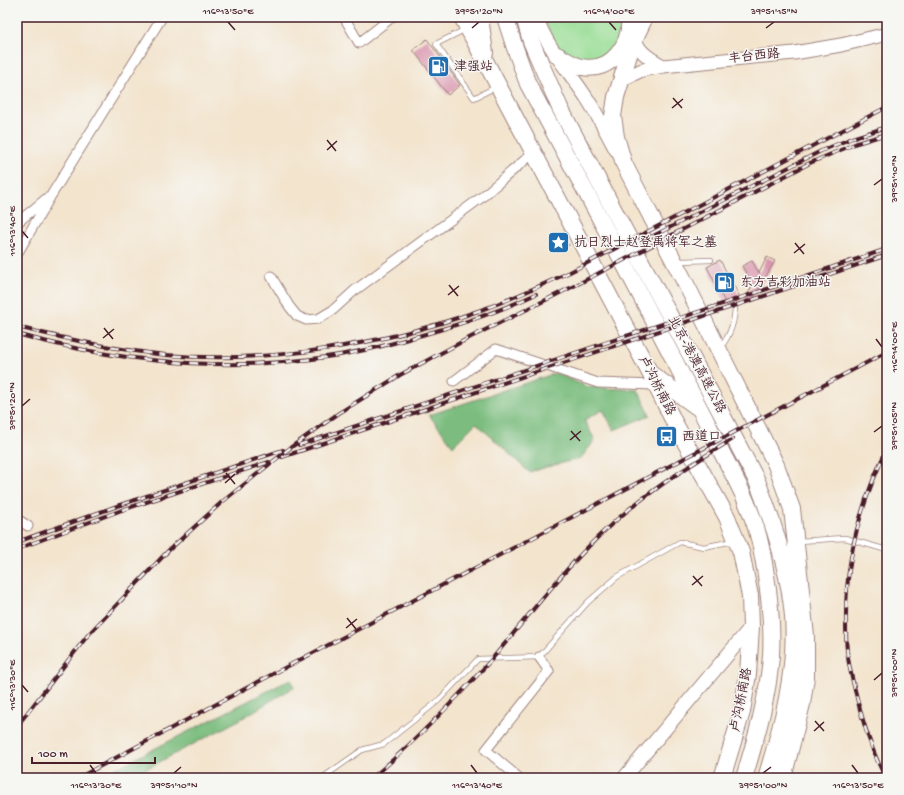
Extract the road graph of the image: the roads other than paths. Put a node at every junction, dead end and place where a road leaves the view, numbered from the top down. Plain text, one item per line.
1 (162, 17) edge
2 (344, 17) edge
3 (391, 17) edge
4 (480, 17) edge
5 (505, 17) edge
6 (524, 17) edge
7 (536, 17) edge
8 (629, 17) edge
9 (641, 17) edge
10 (645, 17) edge
11 (464, 22) edge
12 (887, 34) edge
13 (635, 37) junction
14 (557, 56) junction
15 (663, 66) junction
16 (487, 67) junction
17 (621, 80) junction
18 (497, 86) junction
19 (533, 153) junction
20 (624, 164) junction
21 (52, 194) junction
22 (17, 223) edge
23 (17, 254) edge
24 (712, 260) dead end
25 (675, 263) junction
26 (271, 276) dead end
27 (735, 305) dead end
28 (718, 350) junction
29 (653, 379) junction
30 (454, 381) dead end
31 (700, 409) junction
32 (792, 509) junction
33 (17, 519) edge
34 (28, 526) dead end
35 (736, 540) junction
36 (795, 541) junction
37 (887, 550) edge
38 (787, 582) junction
39 (751, 627) junction
40 (539, 657) junction
41 (322, 778) edge
42 (519, 778) edge
43 (624, 778) edge
44 (722, 778) edge
45 (744, 778) edge
46 (766, 778) edge
47 (783, 778) edge

1 - 21 street
2 - 3 street
4 - 16 highway
5 - 31 highway, 北京-港澳高速公路
6 - 38 highway, 北京-港澳高速公路
7 - 14 street
8 - 14 highway
9 - 13 street
10 - 13 highway
11 - 16 highway, 卢沟桥南路
11 - 18 lane
12 - 15 street, 丰台西路
13 - 15 street
13 - 17 highway
14 - 20 street
15 - 17 street, 丰台西路
16 - 18 highway, 卢沟桥南路
17 - 20 highway
18 - 19 highway, 卢沟桥南路
19 - 26 street
19 - 29 highway, 卢沟桥南路
20 - 25 highway
21 - 22 street
21 - 23 street
24 - 25 lane
25 - 28 highway
27 - 28 lane
28 - 32 highway
29 - 30 street
29 - 31 highway
29 - 35 highway, 卢沟桥南路
31 - 45 highway, 北京-港澳高速公路
32 - 36 highway
32 - 38 highway
33 - 34 street
35 - 39 highway, 卢沟桥南路
35 - 40 lane
36 - 37 lane
36 - 47 highway
38 - 46 highway, 北京-港澳高速公路
39 - 43 street
39 - 44 highway, 卢沟桥南路
40 - 41 lane
40 - 42 street

